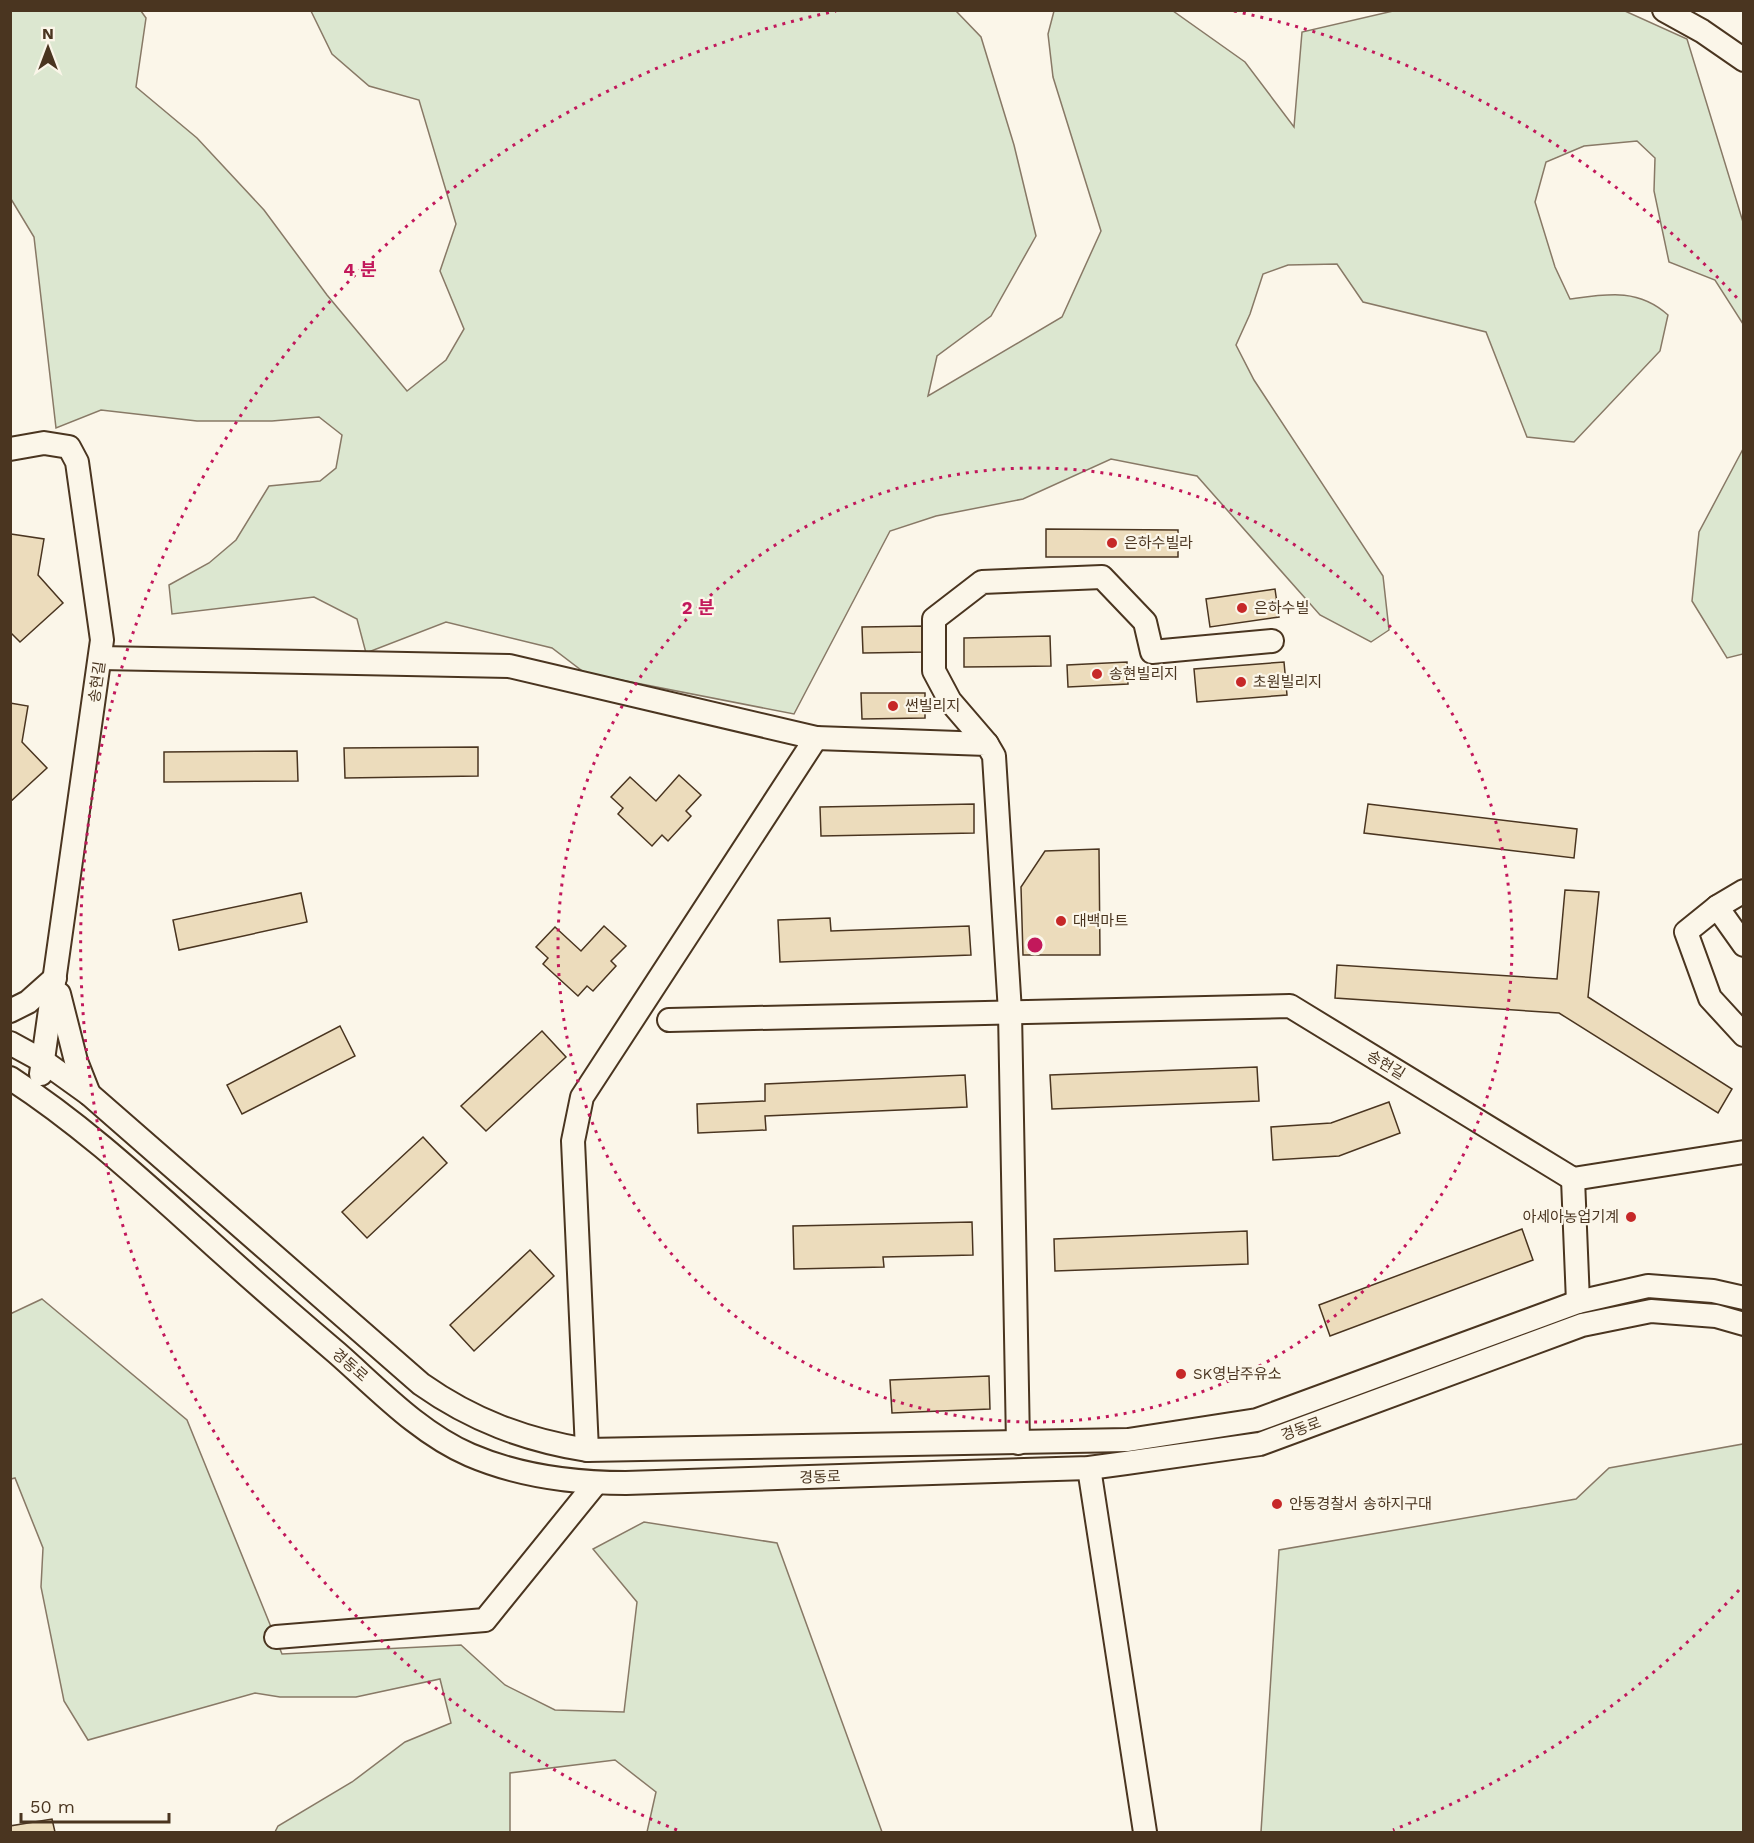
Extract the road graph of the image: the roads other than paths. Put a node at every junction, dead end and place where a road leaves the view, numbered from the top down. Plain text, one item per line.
1 (1664, 10) edge
2 (1743, 60) edge
3 (10, 449) edge
4 (1272, 641) dead end
5 (100, 658) junction
6 (816, 738) junction
7 (987, 744) junction
8 (1743, 891) edge
9 (1717, 907) junction
10 (1743, 945) edge
11 (55, 978) junction
12 (10, 1011) edge
13 (1010, 1012) junction
14 (669, 1020) dead end
15 (1743, 1035) edge
16 (10, 1043) edge
17 (43, 1061) junction
18 (10, 1078) edge
19 (89, 1094) junction
20 (37, 1095) junction
21 (110, 1152) junction
22 (1743, 1152) edge
23 (1573, 1179) junction
24 (1743, 1299) edge
25 (1578, 1302) junction
26 (1743, 1324) edge
27 (1018, 1443) junction
28 (587, 1450) junction
29 (1089, 1468) junction
30 (596, 1483) junction
31 (276, 1637) dead end
32 (1145, 1833) edge

1 - 2 street
3 - 5 street, 송현길
4 - 7 street
5 - 6 street
5 - 11 street, 송현길
6 - 7 street
6 - 28 street
7 - 13 street
8 - 9 street
9 - 10 street
9 - 15 street
11 - 12 street
11 - 17 street, 송현길
11 - 19 street
13 - 14 street, 송현길
13 - 23 street, 송현길
13 - 27 street
16 - 17 street, 경동로
17 - 19 street, 경동로
17 - 20 street, 송현길
18 - 20 street, 경동로
19 - 21 street
19 - 28 street, 경동로
20 - 21 street, 경동로
21 - 30 street, 경동로
22 - 23 street
23 - 25 street
24 - 25 street, 경동로
25 - 27 street, 경동로
26 - 29 street, 경동로
27 - 28 street, 경동로
29 - 30 street, 경동로
29 - 32 street
30 - 31 street

